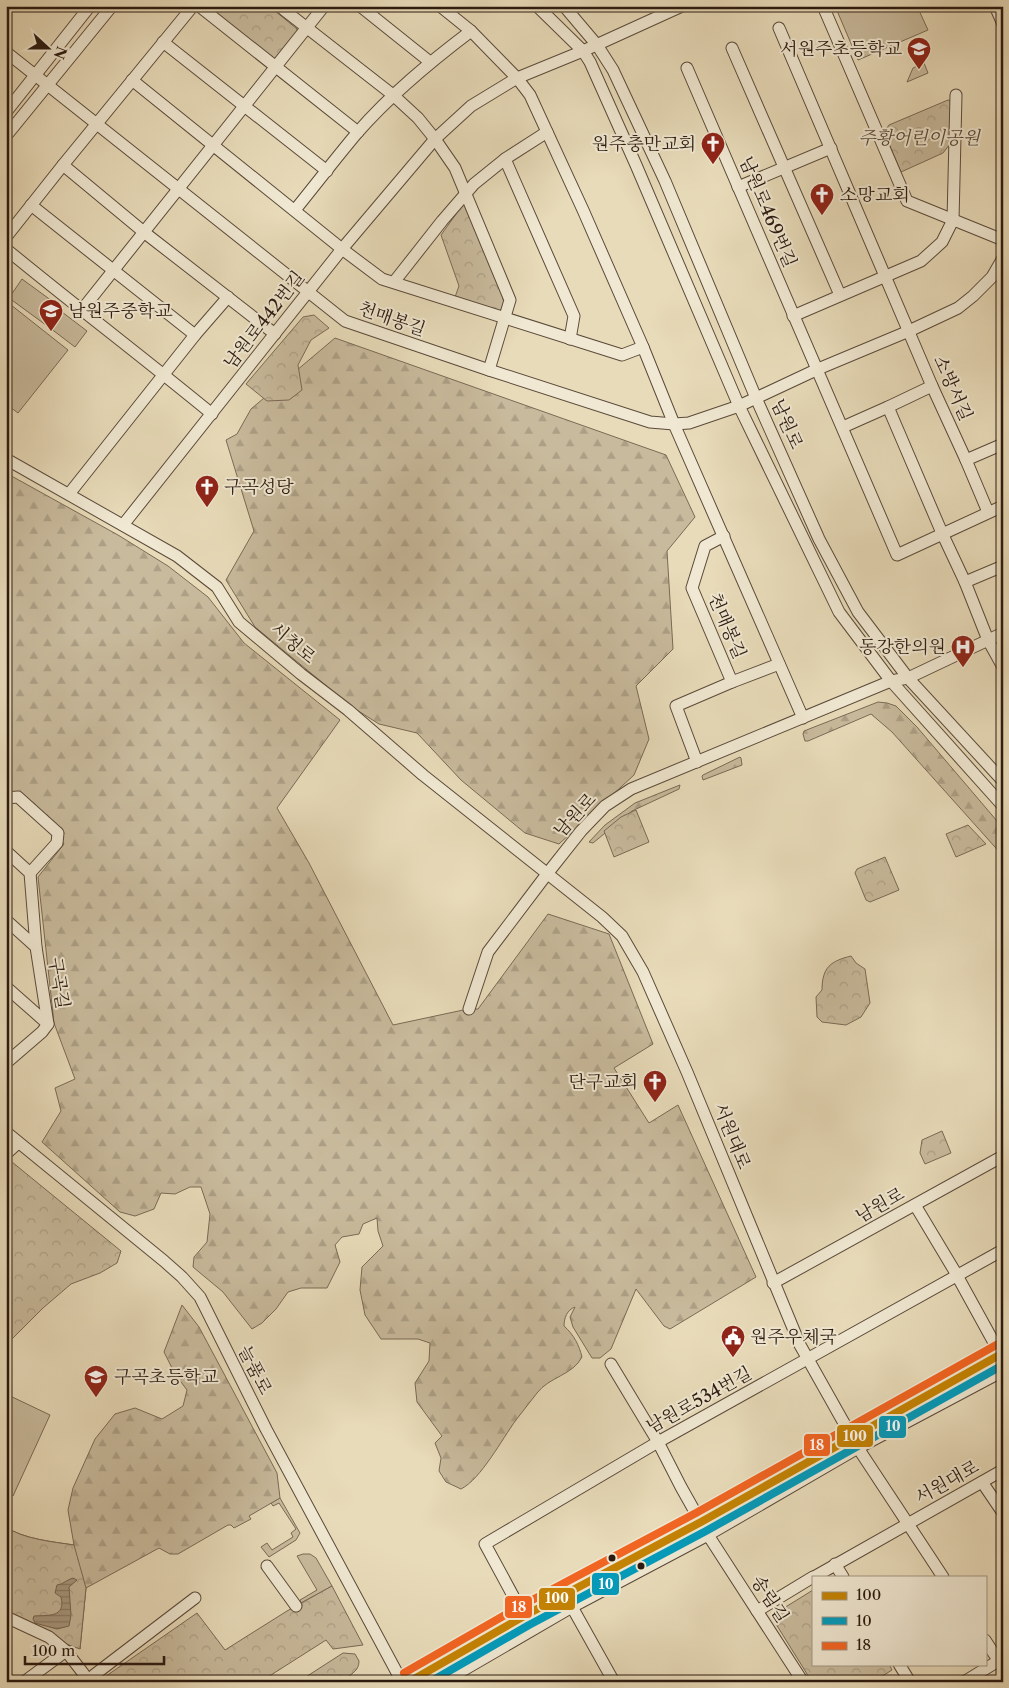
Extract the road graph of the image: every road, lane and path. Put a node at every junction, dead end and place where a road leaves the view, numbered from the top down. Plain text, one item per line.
1 (90, 6) edge
2 (112, 6) edge
3 (193, 6) edge
4 (199, 6) edge
5 (279, 6) edge
6 (324, 6) edge
7 (360, 6) edge
8 (440, 6) edge
9 (537, 6) edge
10 (564, 6) edge
11 (682, 6) edge
12 (823, 6) edge
13 (996, 6) edge
14 (1003, 24) edge
15 (306, 28) junction
16 (780, 28) dead end
17 (471, 31) junction
18 (163, 42) junction
19 (596, 45) junction
20 (732, 48) dead end
21 (583, 51) junction
22 (6, 52) edge
23 (430, 62) junction
24 (276, 67) junction
25 (687, 68) dead end
26 (36, 75) junction
27 (517, 78) junction
28 (132, 80) junction
29 (47, 84) junction
30 (393, 95) junction
31 (956, 95) dead end
32 (244, 106) junction
33 (6, 112) edge
34 (97, 123) junction
35 (358, 132) junction
36 (547, 132) junction
37 (6, 136) edge
38 (435, 138) junction
39 (214, 146) junction
40 (830, 148) junction
41 (505, 159) junction
42 (63, 165) junction
43 (784, 168) junction
44 (327, 171) junction
45 (738, 187) junction
46 (179, 188) junction
47 (466, 193) junction
48 (31, 205) junction
49 (295, 210) junction
50 (954, 220) junction
51 (145, 233) junction
52 (6, 238) edge
53 (1003, 240) edge
54 (6, 249) edge
55 (342, 249) junction
56 (1003, 258) edge
57 (114, 272) junction
58 (886, 276) junction
59 (394, 282) junction
60 (308, 291) junction
61 (840, 295) junction
62 (228, 297) junction
63 (81, 311) junction
64 (793, 316) junction
65 (505, 318) junction
66 (909, 331) junction
67 (275, 334) junction
68 (195, 335) junction
69 (570, 339) junction
70 (643, 347) junction
71 (818, 369) junction
72 (489, 370) junction
73 (164, 374) junction
74 (932, 386) junction
75 (756, 398) junction
76 (739, 406) junction
77 (888, 407) junction
78 (212, 414) junction
79 (674, 424) junction
80 (843, 427) junction
81 (1003, 444) edge
82 (6, 459) edge
83 (966, 460) junction
84 (69, 494) junction
85 (1003, 506) edge
86 (988, 512) junction
87 (123, 525) junction
88 (942, 533) junction
89 (724, 536) junction
90 (1003, 566) edge
91 (965, 582) junction
92 (1003, 634) edge
93 (988, 640) junction
94 (779, 664) junction
95 (1003, 666) edge
96 (908, 678) junction
97 (732, 682) junction
98 (891, 682) junction
99 (803, 718) junction
100 (696, 762) junction
101 (1003, 781) edge
102 (6, 798) edge
103 (1003, 806) edge
104 (6, 851) edge
105 (30, 873) junction
106 (547, 874) junction
107 (6, 920) edge
108 (36, 947) junction
109 (6, 988) edge
110 (468, 1009) dead end
111 (48, 1024) junction
112 (7, 1060) edge
113 (6, 1132) edge
114 (18, 1143) junction
115 (6, 1154) edge
116 (1003, 1156) edge
117 (915, 1205) junction
118 (1003, 1250) edge
119 (956, 1276) junction
120 (773, 1283) junction
121 (1002, 1355) edge
122 (808, 1360) junction
123 (611, 1364) dead end
124 (1003, 1371) edge
125 (852, 1437) junction
126 (658, 1442) junction
127 (858, 1448) junction
128 (1003, 1470) edge
129 (982, 1482) junction
130 (1003, 1513) edge
131 (701, 1522) junction
132 (908, 1523) junction
133 (708, 1535) junction
134 (835, 1564) junction
135 (267, 1566) dead end
136 (815, 1576) edge
137 (842, 1576) edge
138 (942, 1576) edge
139 (812, 1578) edge
140 (195, 1598) dead end
141 (296, 1606) dead end
142 (572, 1607) junction
143 (757, 1611) junction
144 (524, 1616) junction
145 (6, 1617) edge
146 (986, 1641) edge
147 (66, 1651) junction
148 (1001, 1662) edge
149 (900, 1666) edge
150 (92, 1678) edge
151 (24, 1682) edge
152 (402, 1682) edge
153 (409, 1682) edge
154 (443, 1682) edge
155 (614, 1682) edge
156 (803, 1682) edge
157 (910, 1682) edge
158 (964, 1682) edge

1 - 26 street
2 - 29 street
3 - 18 street
4 - 24 street
5 - 15 street
6 - 15 street
7 - 23 street
8 - 17 street, 천매봉길
9 - 21 street, 남원로
10 - 19 street, 남원로
11 - 19 street
12 - 50 street
13 - 14 street
15 - 24 street
15 - 30 street
16 - 40 street
17 - 23 street
17 - 27 street, 천매봉길
18 - 28 street
18 - 32 street
19 - 21 street, 남원로442번길
19 - 75 street, 남원로
20 - 43 street, 남원로469번길
21 - 27 street, 남원로442번길
21 - 76 street, 남원로
22 - 26 street, 천매봉길
23 - 30 street
24 - 32 street
24 - 35 street
25 - 45 street, 남원로469번길
26 - 29 street, 천매봉길
26 - 33 street
27 - 36 street, 천매봉길
27 - 38 street, 남원로442번길
28 - 34 street
28 - 39 street, 천매봉길
29 - 34 street, 천매봉길
29 - 37 street
30 - 35 street
30 - 38 street
31 - 50 street
32 - 39 street
32 - 44 street
34 - 42 street
34 - 46 street, 천매봉길
35 - 44 street
36 - 41 street, 천매봉길
36 - 70 street, 천매봉길
38 - 47 street
38 - 55 street, 남원로442번길
39 - 46 street
39 - 49 street, 천매봉길
40 - 43 street
40 - 58 street
41 - 47 street, 천매봉길
41 - 69 street
42 - 48 street
42 - 51 street
43 - 45 street
43 - 61 street, 남원로469번길
44 - 49 street
45 - 64 street, 남원로469번길
46 - 51 street
46 - 60 street, 천매봉길
47 - 59 street, 천매봉길
47 - 65 street
48 - 52 street
48 - 57 street
49 - 55 street, 천매봉길
50 - 53 street
50 - 58 street
51 - 57 street
51 - 62 street
54 - 63 street
55 - 59 street, 천매봉길
55 - 60 street, 남원로442번길
56 - 66 street
57 - 63 street
57 - 68 street
58 - 61 street
58 - 66 street
59 - 65 street, 천매봉길
60 - 67 street, 남원로442번길
60 - 72 street, 천매봉길
61 - 64 street
62 - 67 street
62 - 68 street
63 - 73 street
64 - 71 street, 남원로469번길
65 - 69 street, 천매봉길
65 - 72 street
66 - 71 street
66 - 74 street, 소방서길
67 - 78 street, 남원로442번길
68 - 73 street
69 - 70 street, 천매봉길
70 - 79 street, 천매봉길
71 - 75 street
71 - 80 street, 남원로469번길
72 - 79 street, 천매봉길
73 - 78 street
73 - 84 street
74 - 77 street
74 - 83 street, 소방서길
75 - 76 street
75 - 96 street, 남원로
76 - 79 street, 천매봉길
76 - 98 street, 남원로
77 - 80 street
77 - 88 street
78 - 87 street, 남원로442번길
79 - 89 street, 천매봉길
80 - 88 street, 남원로469번길
81 - 83 street
82 - 84 street, 시청로
83 - 86 street, 소방서길
84 - 87 street, 시청로
85 - 86 street
86 - 88 street
87 - 106 street, 시청로
88 - 91 street
89 - 94 street, 천매봉길
89 - 97 street, 천매봉길
90 - 91 street
91 - 93 street
92 - 93 street
93 - 95 street
93 - 96 street
94 - 97 street, 천매봉길
94 - 99 street, 천매봉길
96 - 98 street
96 - 101 street, 남원로
97 - 100 street, 천매봉길
98 - 99 street, 남원로
98 - 103 street, 남원로
99 - 100 street, 남원로
100 - 106 street, 남원로
102 - 105 street
104 - 105 street
105 - 108 street, 구곡길
106 - 110 street, 남원로
106 - 120 street, 서원대로
107 - 108 street, 구곡길
108 - 111 street, 구곡길
109 - 111 street, 구곡길
111 - 112 street, 구곡길
113 - 114 street, 늘품로
114 - 115 street
114 - 152 street, 늘품로
116 - 117 street, 남원로
117 - 119 street
117 - 120 street, 남원로
118 - 119 street, 남원로534번길
119 - 121 street
119 - 122 street, 남원로534번길
120 - 122 street, 서원대로
121 - 125 street
122 - 125 street, 서원대로
122 - 126 street, 남원로534번길
123 - 126 street, 송림길
124 - 127 street
125 - 127 street, 서원대로
125 - 131 street
126 - 131 street, 송림길
126 - 144 street, 남원로534번길
127 - 132 street, 서원대로
127 - 133 street
128 - 129 street, 서원대로
129 - 130 street
129 - 132 street, 서원대로
131 - 133 street, 송림길
131 - 144 street
132 - 134 street, 서원대로
132 - 138 street
133 - 142 street
133 - 143 street, 송림길
134 - 136 street, 서원대로
134 - 137 street
135 - 141 street
139 - 143 street, 서원대로
140 - 150 street
142 - 154 street
142 - 155 street
143 - 156 street, 송림길
144 - 153 street
145 - 147 street
146 - 148 street
147 - 150 street
147 - 151 street
148 - 158 street
149 - 157 street

